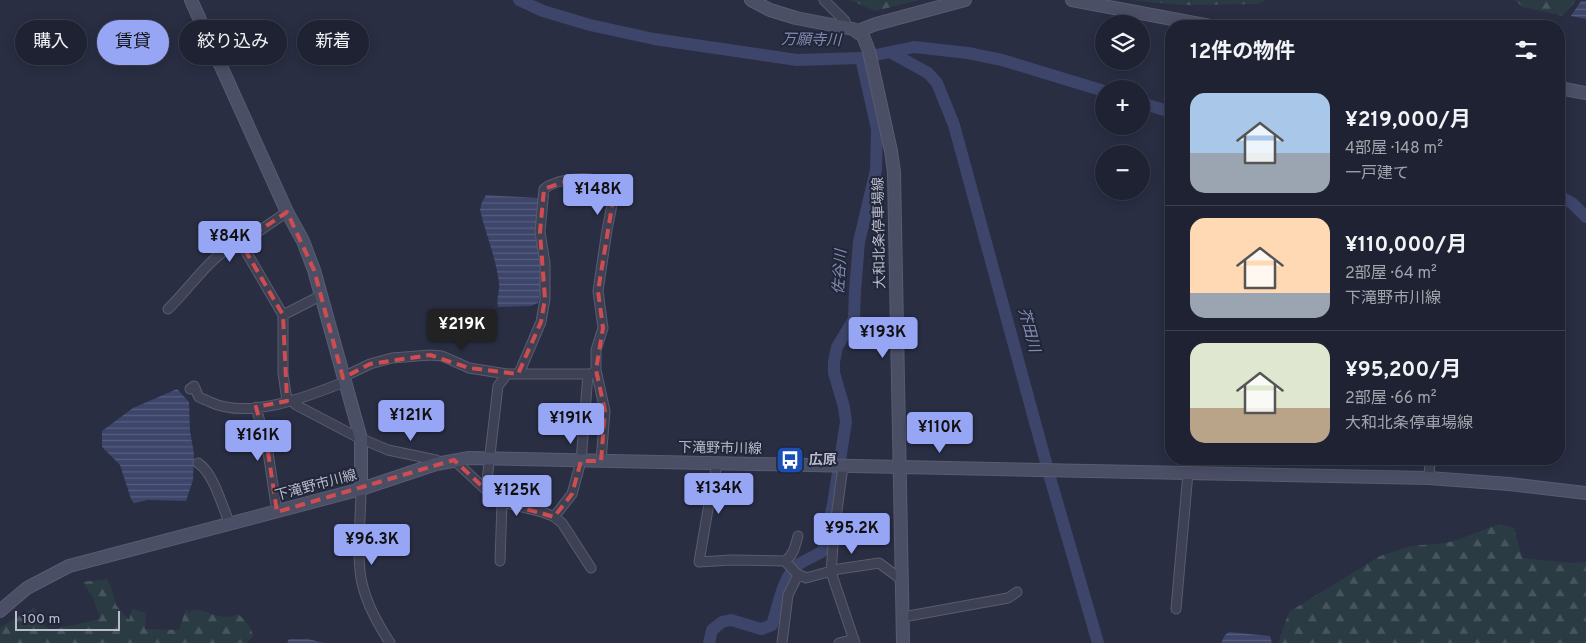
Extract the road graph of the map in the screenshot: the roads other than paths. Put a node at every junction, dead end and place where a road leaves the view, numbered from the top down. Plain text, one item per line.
1 (191, 0) edge
2 (751, 0) edge
3 (824, 0) edge
4 (965, 0) edge
5 (1072, 0) edge
6 (1178, 20) edge
7 (852, 29) junction
8 (1565, 89) edge
9 (1586, 93) edge
10 (287, 212) junction
11 (241, 243) junction
12 (322, 295) junction
13 (168, 309) dead end
14 (283, 315) junction
15 (592, 372) junction
16 (508, 374) junction
17 (520, 374) junction
18 (344, 379) junction
19 (190, 390) dead end
20 (289, 400) junction
21 (256, 407) junction
22 (361, 439) junction
23 (490, 459) junction
24 (454, 460) junction
25 (581, 461) junction
26 (601, 461) junction
27 (198, 463) dead end
28 (718, 463) junction
29 (436, 464) junction
30 (1430, 465) edge
31 (839, 466) junction
32 (899, 468) junction
33 (1188, 473) junction
34 (1429, 478) junction
35 (361, 489) junction
36 (486, 489) junction
37 (1586, 493) edge
38 (502, 503) junction
39 (277, 512) junction
40 (554, 517) junction
41 (230, 524) junction
42 (798, 536) dead end
43 (500, 561) dead end
44 (785, 561) junction
45 (590, 568) dead end
46 (831, 572) junction
47 (798, 575) junction
48 (902, 580) junction
49 (1017, 592) dead end
50 (1176, 609) dead end
51 (0, 610) edge
52 (902, 617) junction
53 (855, 641) edge
54 (390, 643) edge
55 (782, 643) edge
56 (839, 643) edge
57 (903, 643) edge

1 - 10 main road
2 - 7 main road
3 - 7 street
4 - 7 main road
5 - 6 main road
7 - 32 main road, 大和北条停車場線
8 - 9 main road
10 - 11 street
10 - 12 main road
11 - 13 street
11 - 14 street
12 - 14 street
12 - 18 main road
14 - 20 street
15 - 17 street
15 - 17 street
15 - 25 street
15 - 26 street
16 - 17 street
16 - 18 street
16 - 23 street
18 - 20 street
18 - 22 main road
19 - 21 street
20 - 21 street
20 - 22 street
21 - 39 street
22 - 29 street
22 - 35 main road
23 - 24 main road, 下滝野市川線
23 - 25 main road, 下滝野市川線
23 - 36 street
24 - 29 main road, 下滝野市川線
24 - 36 street
25 - 26 main road, 下滝野市川線
25 - 40 street
26 - 28 main road, 下滝野市川線
27 - 41 street
28 - 31 main road, 下滝野市川線
28 - 44 street
29 - 35 main road, 下滝野市川線
30 - 34 street
31 - 32 main road, 下滝野市川線
31 - 46 street
32 - 33 main road, 下滝野市川線
32 - 48 main road, 大和北条停車場線
33 - 34 main road, 下滝野市川線
33 - 50 street
34 - 37 main road, 下滝野市川線
35 - 39 main road, 下滝野市川線
35 - 54 street
36 - 38 street
38 - 40 street
38 - 43 street
39 - 41 main road, 下滝野市川線
40 - 45 street
41 - 51 main road, 下滝野市川線
42 - 44 street
44 - 47 street
46 - 47 street
46 - 48 street
46 - 53 street
47 - 55 street
48 - 52 main road, 大和北条停車場線
49 - 52 street
52 - 57 main road, 大和北条停車場線
53 - 56 street

